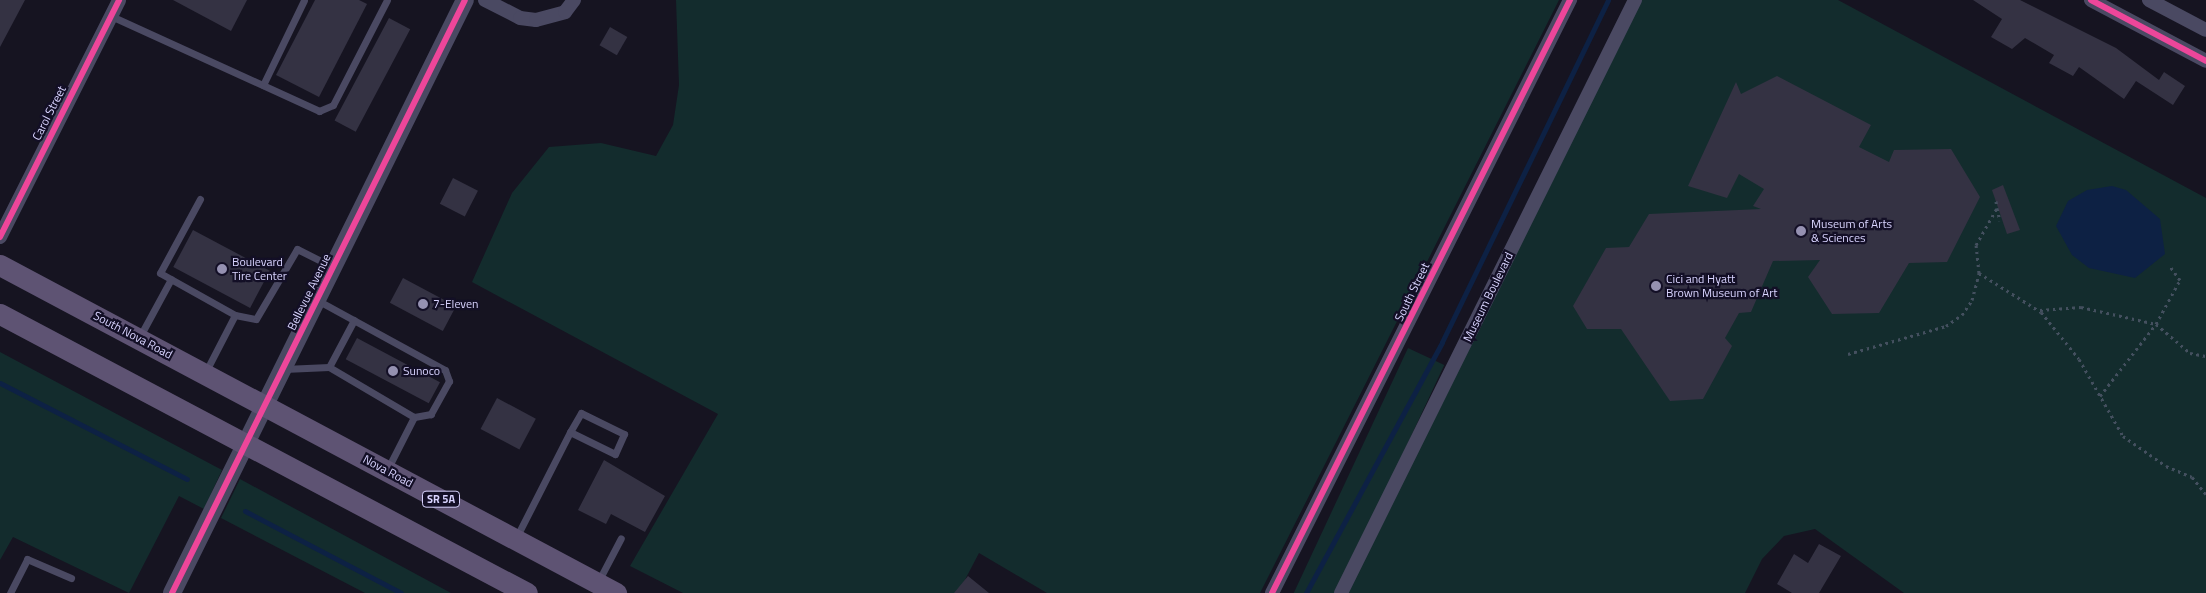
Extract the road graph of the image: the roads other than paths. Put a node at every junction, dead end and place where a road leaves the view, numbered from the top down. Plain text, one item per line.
1 (119, 0) edge
2 (304, 0) edge
3 (387, 0) edge
4 (465, 0) edge
5 (485, 0) edge
6 (574, 0) edge
7 (1570, 0) edge
8 (1636, 0) edge
9 (2091, 0) edge
10 (2149, 0) edge
11 (111, 16) junction
12 (2206, 30) edge
13 (2206, 61) edge
14 (263, 85) junction
15 (200, 199) dead end
16 (0, 237) edge
17 (0, 265) edge
18 (334, 267) junction
19 (171, 279) junction
20 (317, 300) junction
21 (0, 314) edge
22 (235, 316) junction
23 (354, 320) junction
24 (139, 339) junction
25 (329, 368) junction
26 (284, 369) junction
27 (205, 374) junction
28 (266, 406) junction
29 (414, 417) junction
30 (570, 432) junction
31 (246, 443) junction
32 (387, 470) junction
33 (621, 538) dead end
34 (516, 539) junction
35 (71, 578) dead end
36 (607, 588) edge
37 (10, 593) edge
38 (172, 593) edge
39 (527, 593) edge
40 (1272, 593) edge
41 (1341, 593) edge

1 - 11 street, Carol Street
2 - 14 lane
3 - 14 lane
4 - 18 street, Bellevue Avenue
5 - 6 street
7 - 40 street, South Street
8 - 41 street, Museum Boulevard
9 - 13 street
10 - 12 street
11 - 14 lane
11 - 16 street, Carol Street
15 - 19 lane
17 - 24 main road, South Nova Road / SR 5A
18 - 20 street, Bellevue Avenue
18 - 22 lane
19 - 22 lane
19 - 24 lane
20 - 23 lane
20 - 26 street, Bellevue Avenue
21 - 31 main road
22 - 27 lane
23 - 25 lane
23 - 29 lane
24 - 27 main road, South Nova Road / SR 5A
25 - 26 lane
25 - 29 lane
26 - 28 street, Bellevue Avenue
27 - 28 main road, South Nova Road / SR 5A
28 - 31 street, Bellevue Avenue
28 - 32 main road, Nova Road / SR 5A
29 - 32 lane
30 - 30 lane
30 - 34 lane
31 - 38 street, Bellevue Avenue
31 - 39 main road
32 - 34 main road, Nova Road / SR 5A
33 - 36 lane
34 - 36 main road, Nova Road / SR 5A
35 - 37 lane

